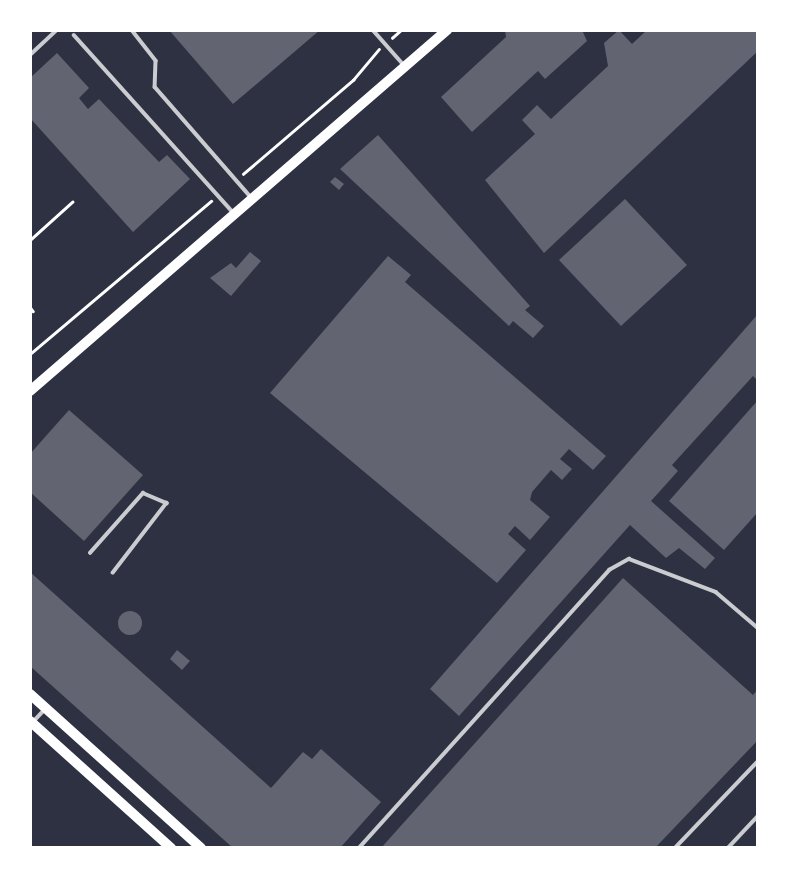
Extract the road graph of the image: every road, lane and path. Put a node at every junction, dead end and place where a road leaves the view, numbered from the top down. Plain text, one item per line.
1 (57, 30) edge
2 (132, 30) edge
3 (373, 30) edge
4 (447, 30) edge
5 (74, 35) dead end
6 (30, 55) edge
7 (405, 66) junction
8 (251, 197) junction
9 (72, 202) dead end
10 (233, 212) junction
11 (30, 240) edge
12 (30, 307) edge
13 (33, 311) dead end
14 (30, 391) edge
15 (90, 553) dead end
16 (113, 573) dead end
17 (758, 628) edge
18 (30, 694) edge
19 (45, 708) junction
20 (30, 723) edge
21 (758, 761) edge
22 (758, 816) edge
23 (171, 848) edge
24 (201, 848) edge
25 (359, 848) edge
26 (675, 848) edge
27 (728, 848) edge

1 - 6 lane
2 - 8 lane
3 - 7 lane
4 - 7 main road
5 - 10 lane
7 - 8 main road
8 - 10 main road
9 - 11 path
10 - 14 main road
12 - 13 path
15 - 16 lane
17 - 25 lane
18 - 19 main road
19 - 20 lane
19 - 24 main road
20 - 23 main road
21 - 26 lane
22 - 27 lane

